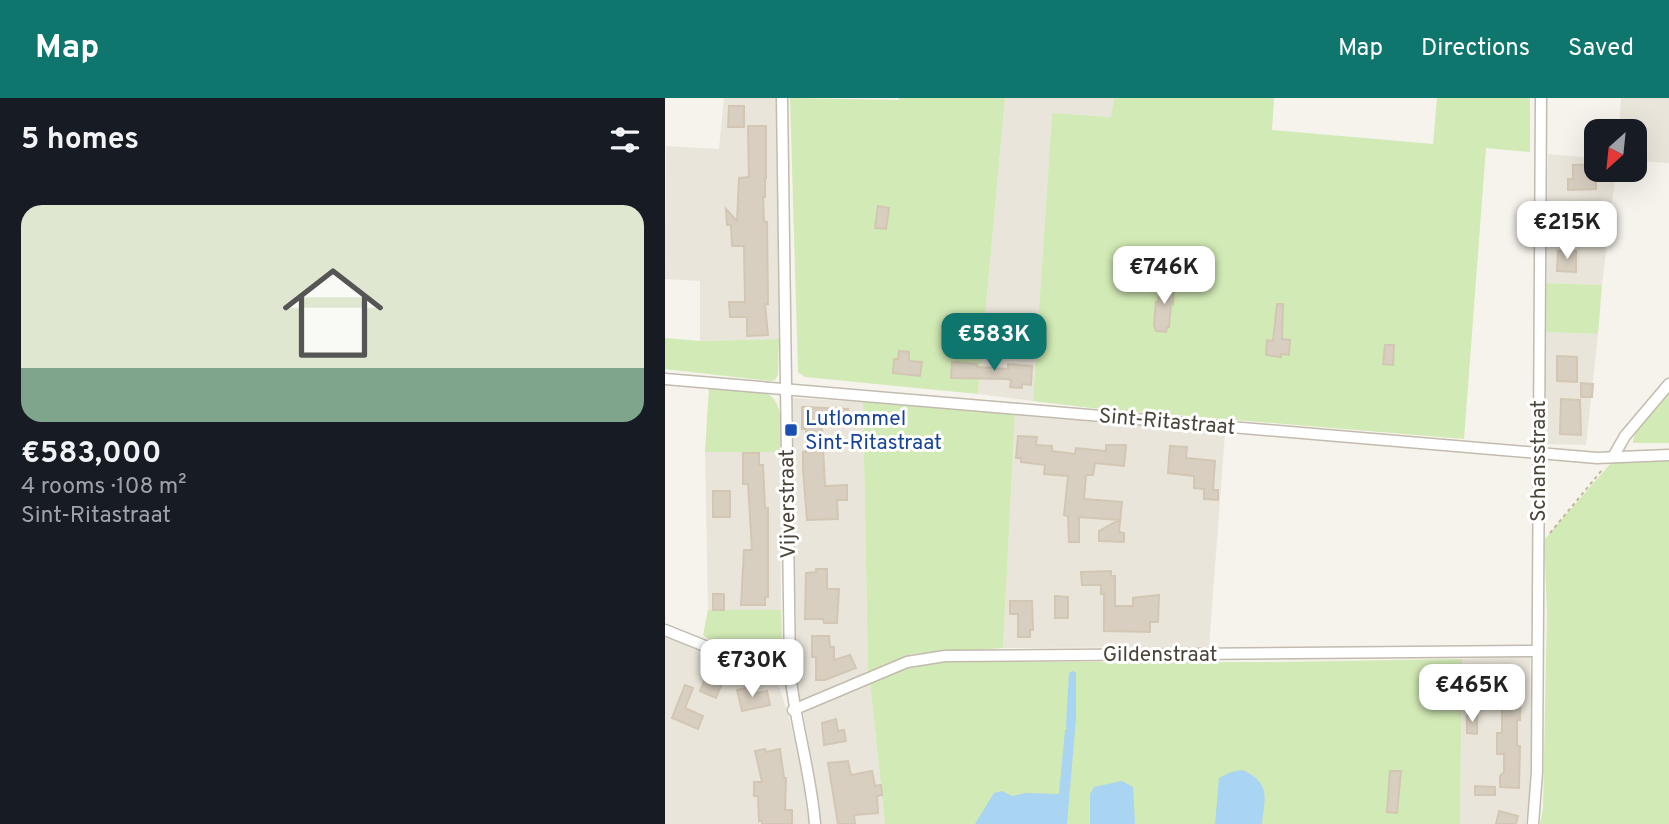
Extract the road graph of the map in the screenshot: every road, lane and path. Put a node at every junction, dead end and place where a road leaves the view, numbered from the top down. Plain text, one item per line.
1 (782, 98) edge
2 (1541, 98) edge
3 (665, 379) edge
4 (1669, 384) edge
5 (785, 389) junction
6 (1538, 453) junction
7 (1669, 455) edge
8 (1613, 457) junction
9 (1538, 547) junction
10 (665, 630) edge
11 (1537, 651) junction
12 (790, 672) junction
13 (793, 709) junction
14 (815, 824) edge
15 (1533, 824) edge

1 - 5 street, Vijverstraat
2 - 6 street, Schansstraat
3 - 5 street, Sint-Ritastraat
4 - 8 street
5 - 6 street, Sint-Ritastraat
5 - 12 street, Vijverstraat
6 - 8 street, Sint-Ritastraat
6 - 9 street, Schansstraat
7 - 8 street, Sint-Ritastraat
8 - 9 path
9 - 11 street, Schansstraat
10 - 12 street
11 - 13 street, Gildenstraat
11 - 15 street, Schansstraat
12 - 13 street, Vijverstraat
13 - 14 street, Vijverstraat

